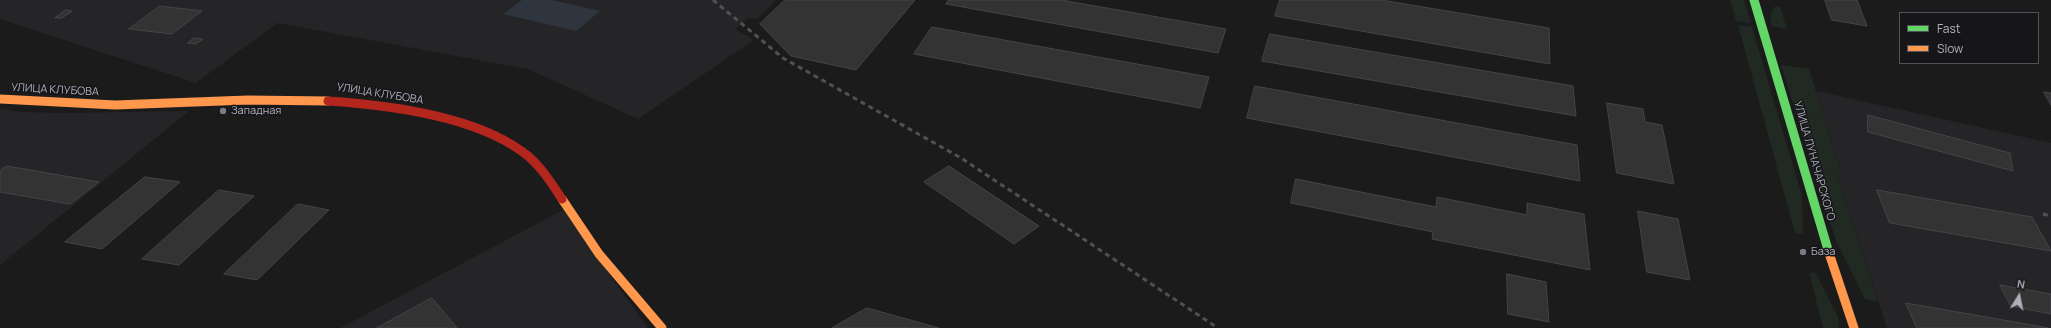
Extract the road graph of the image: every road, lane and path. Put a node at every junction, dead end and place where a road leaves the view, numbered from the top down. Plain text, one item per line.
1 (1754, 0) edge
2 (0, 99) edge
3 (662, 328) edge
4 (1854, 328) edge

1 - 4 main road, УЛИЦА ЛУНАЧАРСКОГО
2 - 3 main road, УЛИЦА КЛУБОВА

